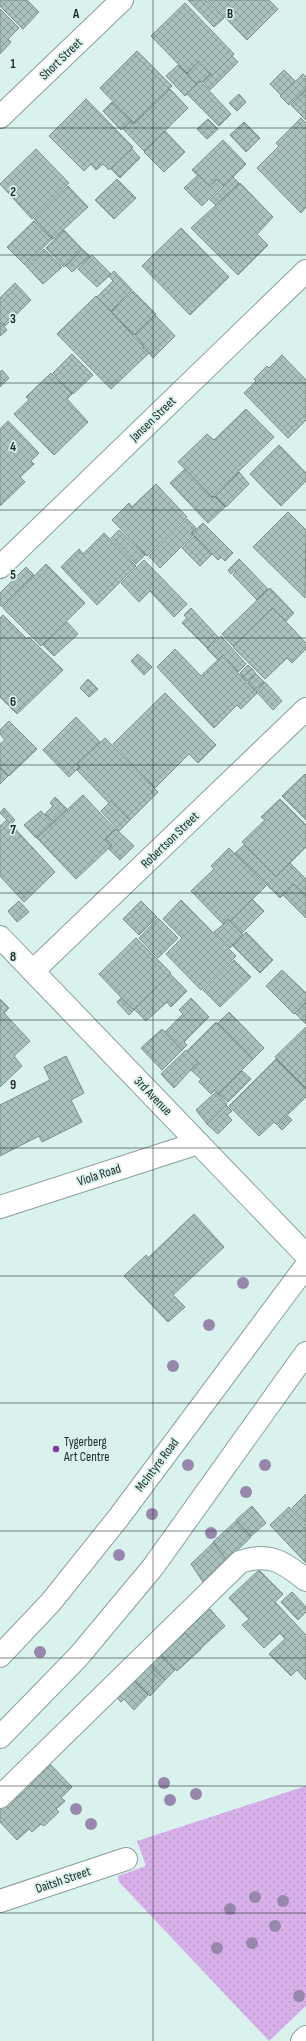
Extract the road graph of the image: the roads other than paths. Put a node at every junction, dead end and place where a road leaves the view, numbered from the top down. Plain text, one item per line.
1 (122, 0) edge
2 (0, 117) edge
3 (306, 271) edge
4 (0, 566) edge
5 (306, 709) edge
6 (0, 937) edge
7 (34, 971) junction
8 (198, 1143) junction
9 (0, 1207) edge
10 (306, 1255) edge
11 (306, 1266) edge
12 (306, 1353) edge
13 (306, 1580) edge
14 (0, 1656) edge
15 (0, 1736) edge
16 (0, 1797) edge
17 (126, 1859) dead end
18 (0, 1901) edge
19 (306, 2037) edge
20 (302, 2041) edge

1 - 2 street, Short Street
3 - 4 street, Jansen Street
5 - 7 street, Robertson Street
6 - 7 street, 3rd Avenue
7 - 8 street, 3rd Avenue
8 - 9 street, Viola Road
8 - 10 street, 3rd Avenue
11 - 14 street, McIntyre Road
12 - 15 street
13 - 16 street
17 - 18 street, Daitsh Street
19 - 20 street

